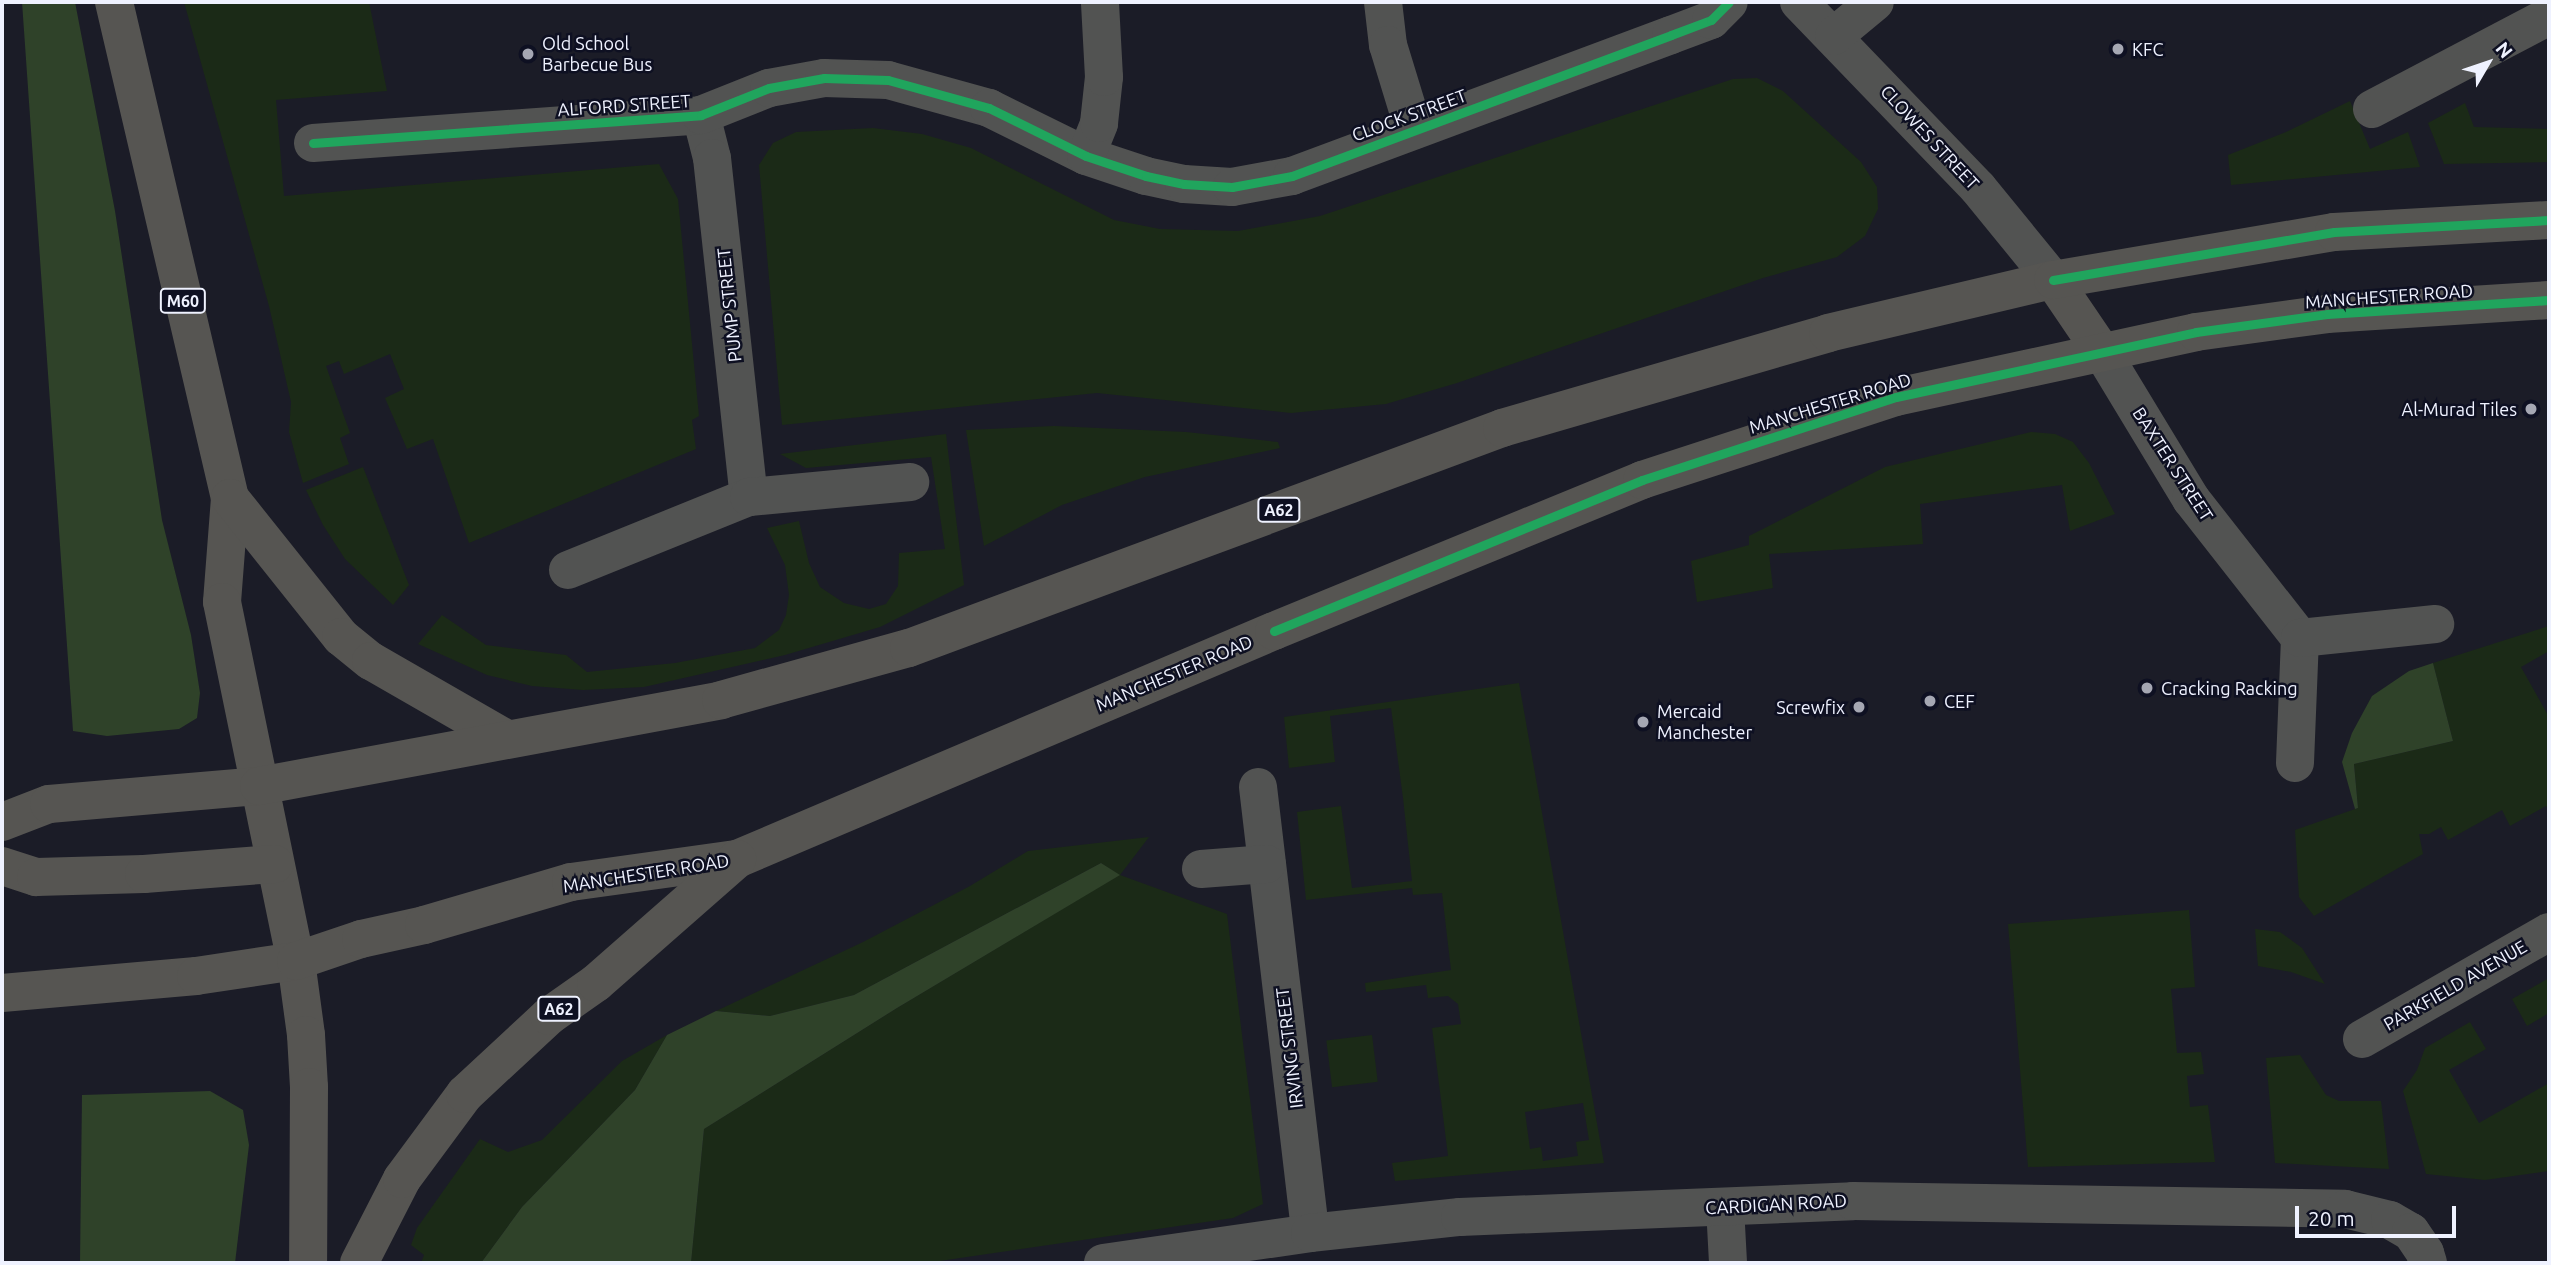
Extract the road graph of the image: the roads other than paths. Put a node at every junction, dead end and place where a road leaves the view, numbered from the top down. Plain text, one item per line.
1 (114, 2) edge
2 (1100, 2) edge
3 (1384, 2) edge
4 (1729, 2) edge
5 (1800, 2) edge
6 (1874, 2) edge
7 (2549, 16) edge
8 (1834, 36) junction
9 (2372, 109) dead end
10 (701, 115) junction
11 (1414, 130) junction
12 (313, 143) dead end
13 (1086, 156) junction
14 (2549, 220) edge
15 (2053, 280) junction
16 (2549, 300) edge
17 (2102, 352) junction
18 (910, 482) dead end
19 (750, 497) junction
20 (230, 498) junction
21 (568, 570) dead end
22 (2435, 624) dead end
23 (2300, 638) junction
24 (505, 738) junction
25 (2295, 763) dead end
26 (259, 786) junction
27 (1258, 787) dead end
28 (2, 822) edge
29 (737, 859) junction
30 (275, 864) junction
31 (1267, 864) junction
32 (2, 866) edge
33 (1201, 869) dead end
34 (2549, 932) edge
35 (296, 961) junction
36 (2, 993) edge
37 (2361, 1039) dead end
38 (1725, 1207) junction
39 (1310, 1233) junction
40 (1155, 1259) edge
41 (308, 1263) edge
42 (359, 1263) edge
43 (1103, 1263) edge
44 (1728, 1263) edge
45 (2428, 1263) edge

1 - 20 highway, M60
2 - 13 street
3 - 11 street
4 - 11 street, CLOCK STREET
5 - 8 street, CLOWES STREET
6 - 8 street
7 - 9 street
8 - 15 street, CLOWES STREET
10 - 12 street, ALFORD STREET
10 - 13 street, ALFORD STREET
10 - 19 street, PUMP STREET
11 - 13 street, CLOCK STREET
14 - 15 highway, A62
15 - 17 highway
15 - 24 highway, A62
16 - 17 highway, MANCHESTER ROAD / A62
17 - 23 street, BAXTER STREET
17 - 29 highway, MANCHESTER ROAD / A62
18 - 19 street
19 - 21 street
20 - 24 highway, M60
20 - 26 highway, M60
22 - 23 street
23 - 25 street
24 - 26 highway, A62
26 - 28 highway, A62
26 - 30 highway
27 - 31 street, IRVING STREET
29 - 35 highway, MANCHESTER ROAD / A62
29 - 42 highway, A62
30 - 32 highway
30 - 35 highway
31 - 33 street
31 - 39 street, IRVING STREET
34 - 37 street, PARKFIELD AVENUE
35 - 36 highway, MANCHESTER ROAD / A62
35 - 41 highway
38 - 39 street, CARDIGAN ROAD
38 - 44 street
38 - 45 street, CARDIGAN ROAD
39 - 40 street, CARDIGAN ROAD
40 - 43 street, CARDIGAN ROAD

